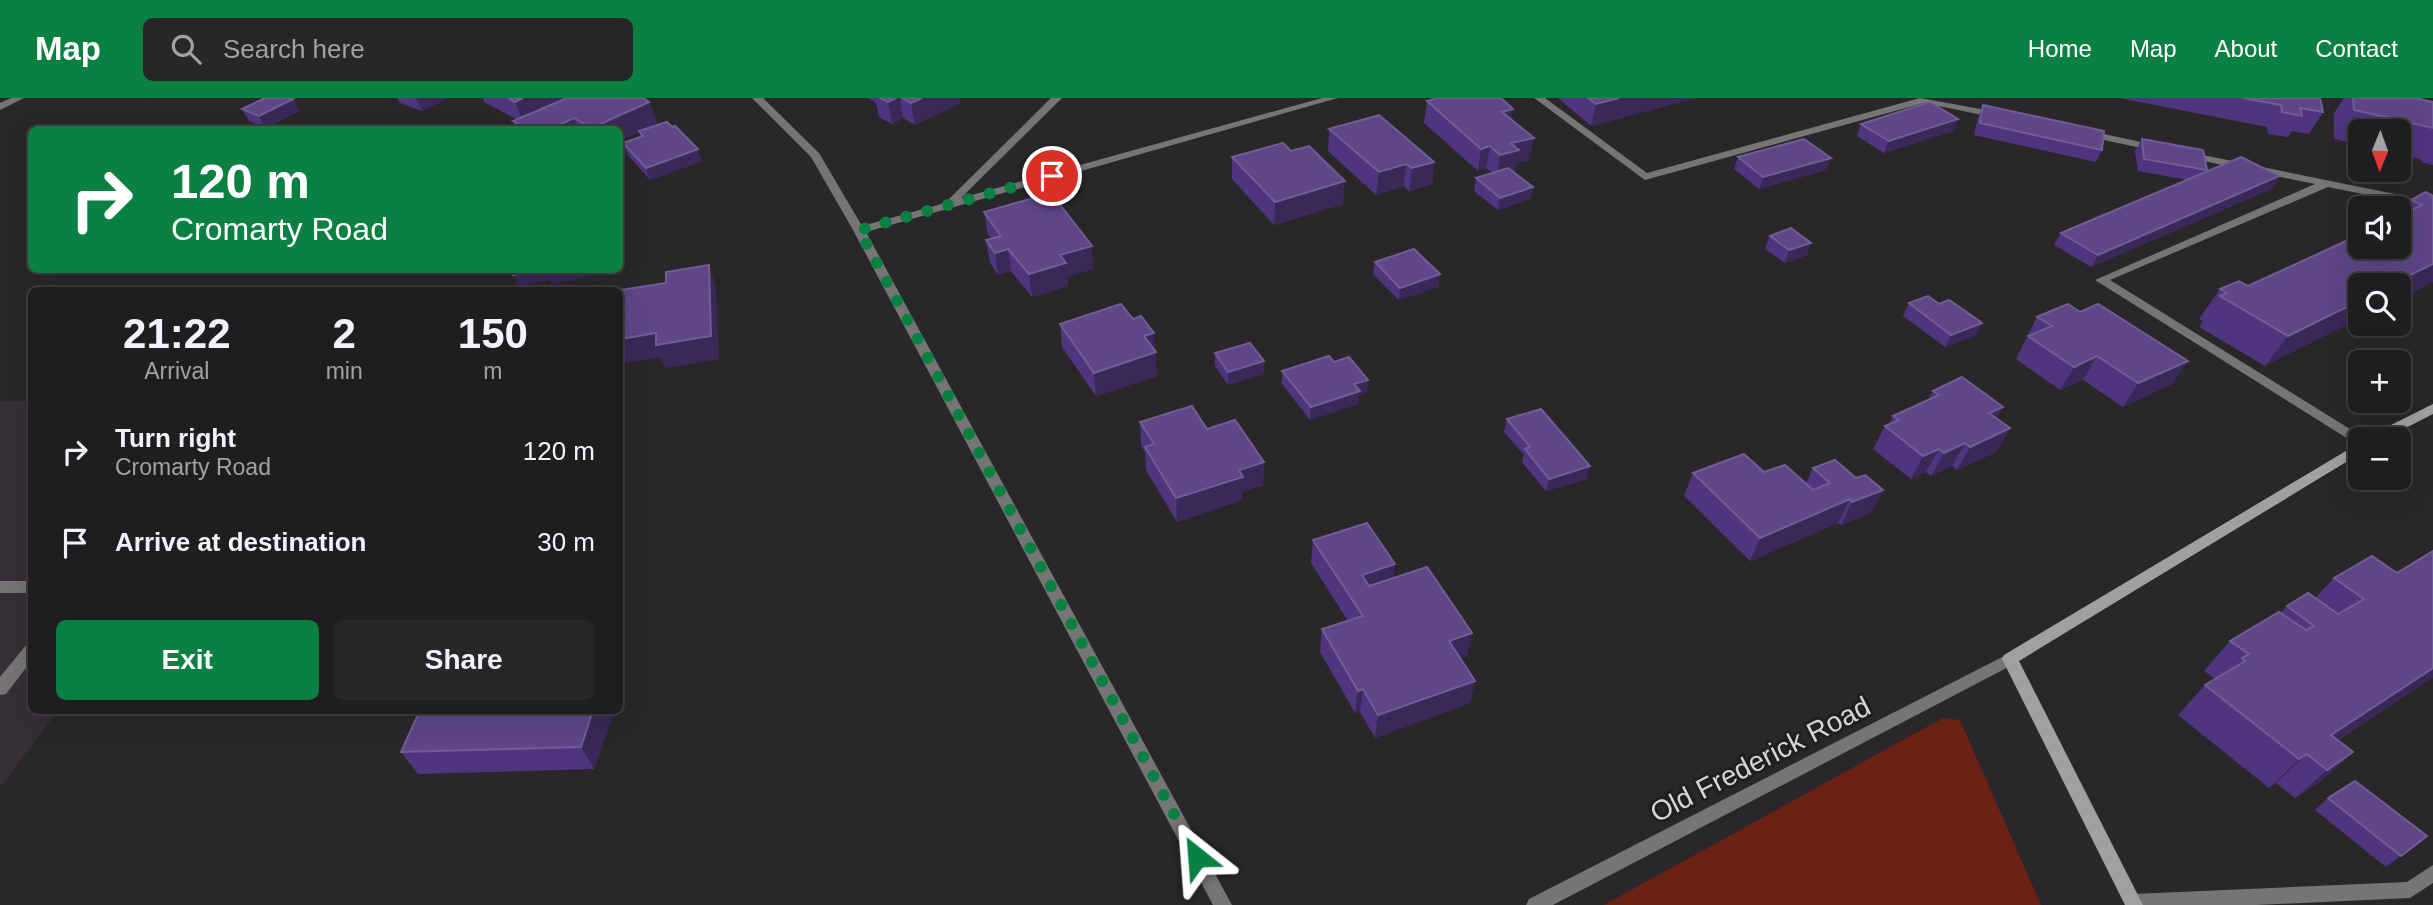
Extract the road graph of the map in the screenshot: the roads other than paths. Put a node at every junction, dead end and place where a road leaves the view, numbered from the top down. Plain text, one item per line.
1 (19, 98) edge
2 (757, 98) edge
3 (1056, 98) edge
4 (1333, 98) edge
5 (1539, 98) edge
6 (0, 107) edge
7 (2005, 116) edge
8 (2072, 130) edge
9 (2166, 150) edge
10 (2179, 153) edge
11 (2327, 183) junction
12 (949, 204) junction
13 (2433, 208) edge
14 (859, 230) junction
15 (2433, 408) edge
16 (2397, 427) edge
17 (2348, 436) edge
18 (2348, 452) edge
19 (0, 587) edge
20 (28, 587) edge
21 (28, 653) edge
22 (2010, 659) junction
23 (0, 689) edge
24 (2433, 873) edge
25 (2134, 904) edge
26 (1223, 905) edge
27 (1535, 905) edge

1 - 6 street
2 - 14 street
3 - 12 street
4 - 12 street
5 - 7 street
8 - 9 street
10 - 11 street
11 - 13 street
11 - 17 street
12 - 14 street
14 - 26 street
15 - 16 street
18 - 22 street, Old Frederick Road
19 - 20 street
21 - 23 street
22 - 25 street
22 - 27 street, Old Frederick Road
24 - 25 street

